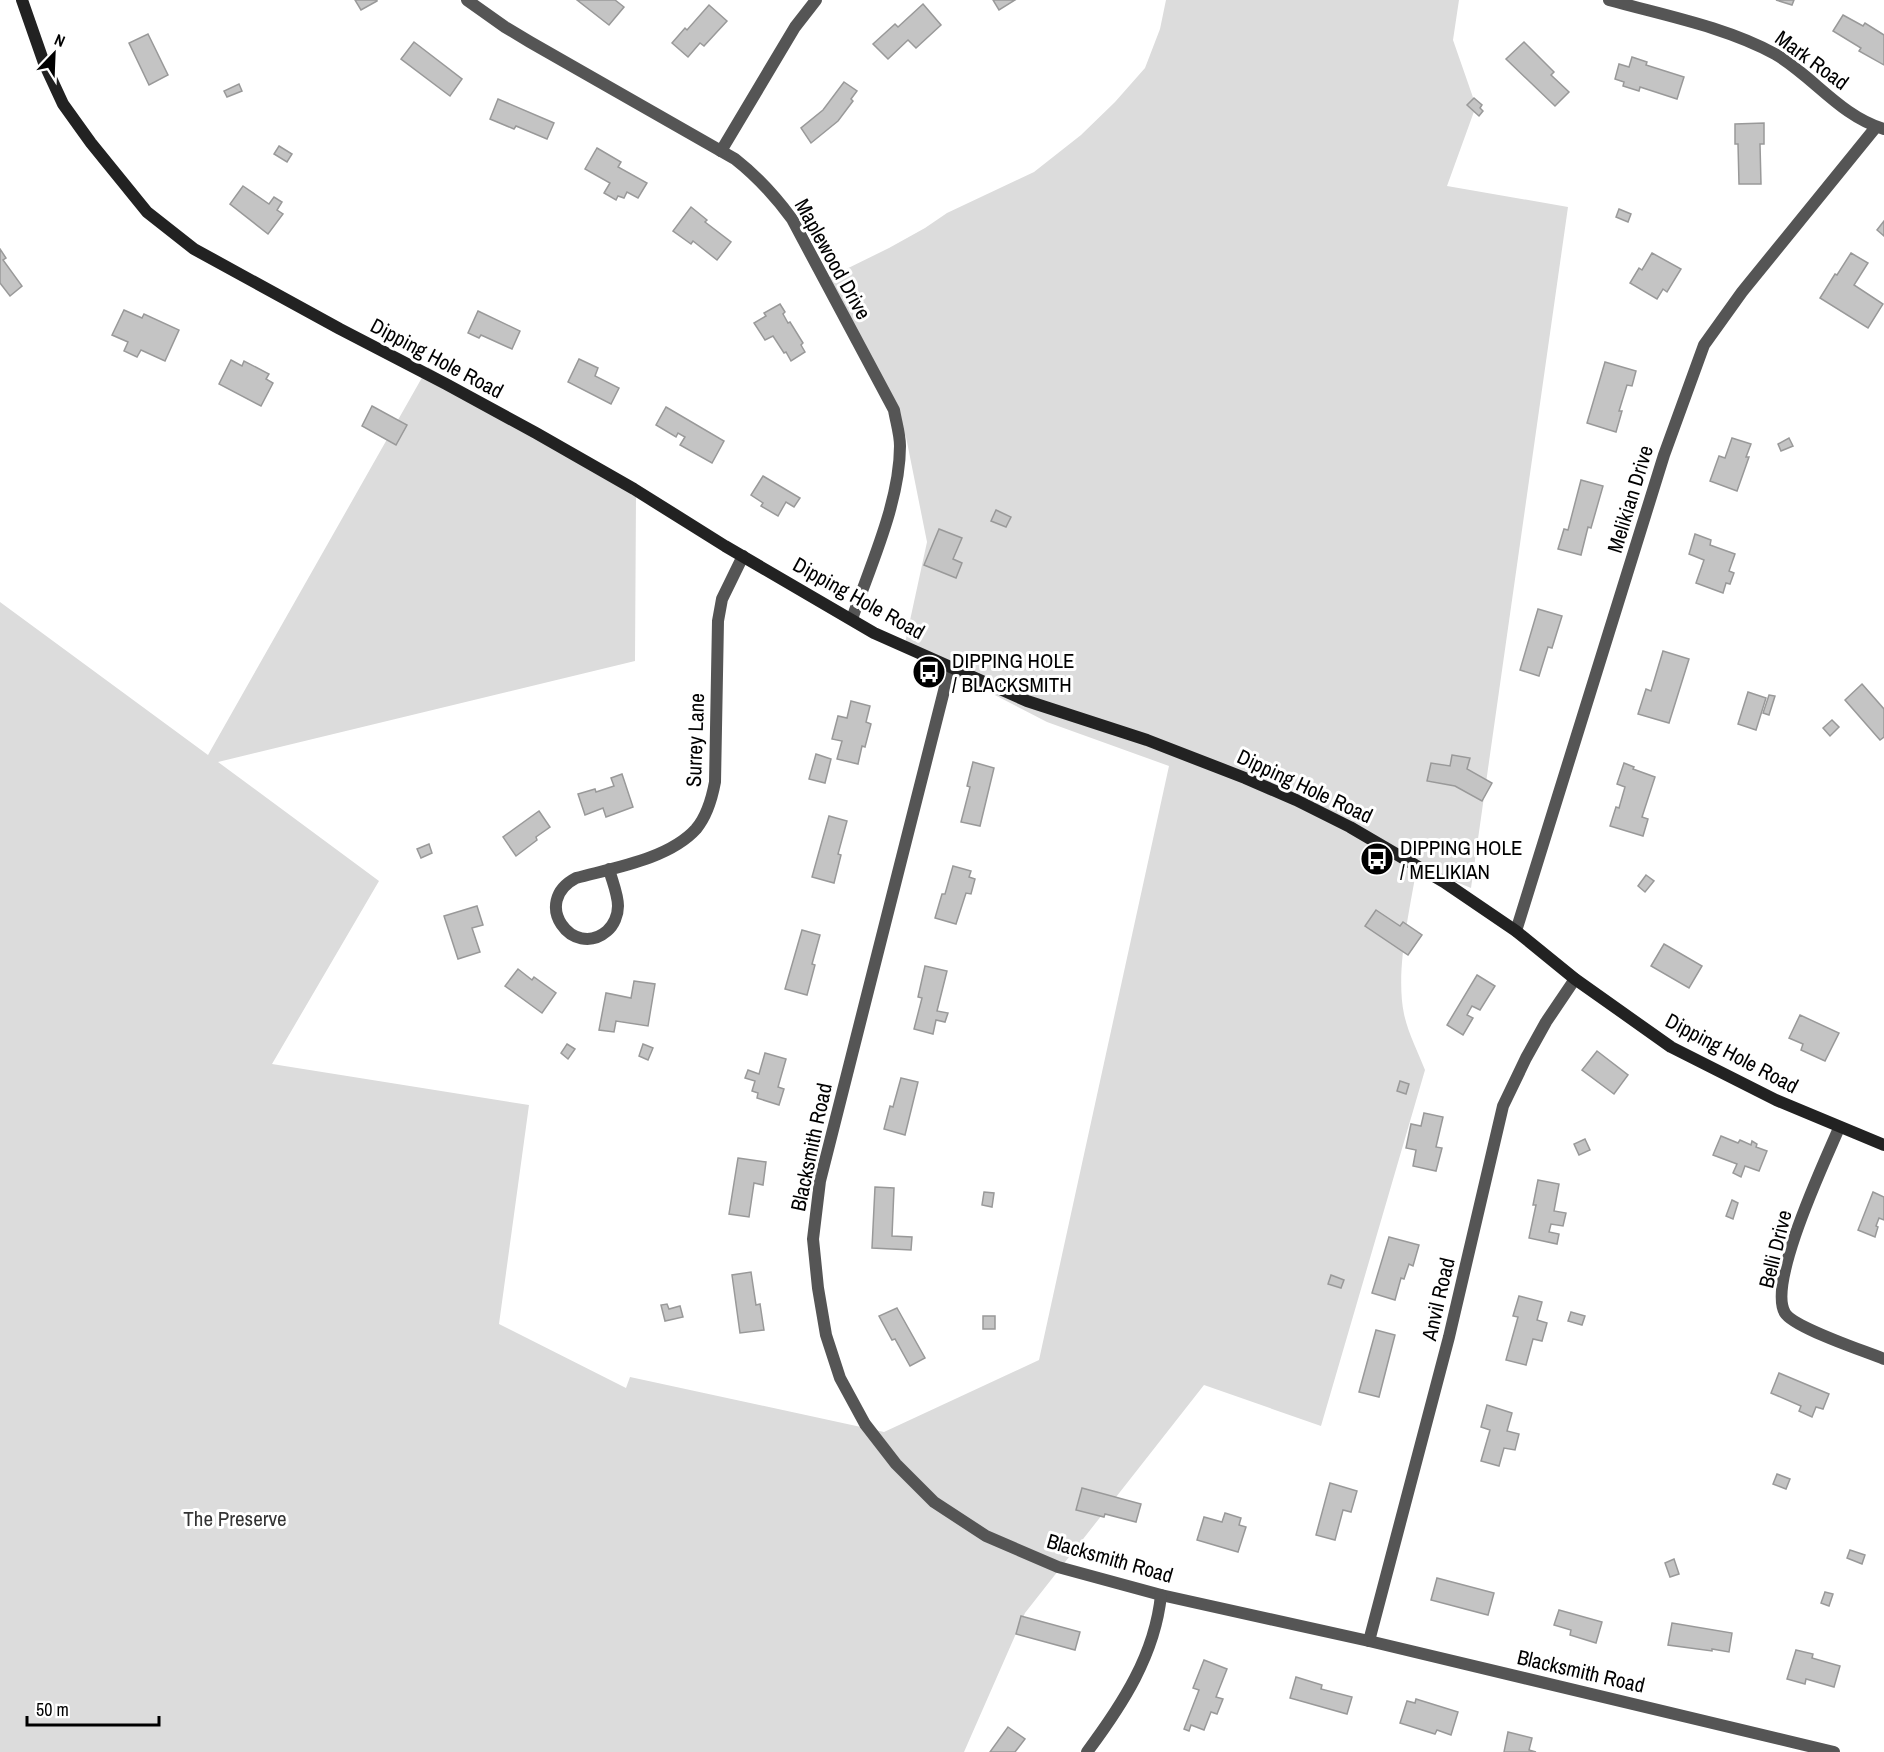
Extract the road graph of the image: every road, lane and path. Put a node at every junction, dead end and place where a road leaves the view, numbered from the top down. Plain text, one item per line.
1 (22, 0) edge
2 (467, 0) edge
3 (816, 0) edge
4 (1609, 0) edge
5 (1880, 128) edge
6 (721, 151) junction
7 (743, 556) junction
8 (852, 619) junction
9 (950, 667) junction
10 (609, 869) junction
11 (1516, 931) junction
12 (1575, 979) junction
13 (1839, 1128) junction
14 (1884, 1146) edge
15 (1884, 1359) edge
16 (1161, 1595) junction
17 (1369, 1641) junction
18 (1087, 1752) edge
19 (1834, 1752) edge

1 - 7 main road, Dipping Hole Road
2 - 6 street, Maplewood Drive
3 - 6 street
4 - 5 street, Mark Road
5 - 11 street, Melikian Drive
6 - 8 street, Maplewood Drive
7 - 8 main road, Dipping Hole Road
7 - 10 street, Surrey Lane
8 - 9 main road, Dipping Hole Road
9 - 11 main road, Dipping Hole Road
9 - 16 street, Blacksmith Road
10 - 10 street, Surrey Lane
11 - 12 main road, Dipping Hole Road
12 - 13 main road, Dipping Hole Road
12 - 17 street, Anvil Road
13 - 14 main road, Dipping Hole Road
13 - 15 street, Belli Drive
16 - 17 street, Blacksmith Road
16 - 18 street
17 - 19 street, Blacksmith Road

